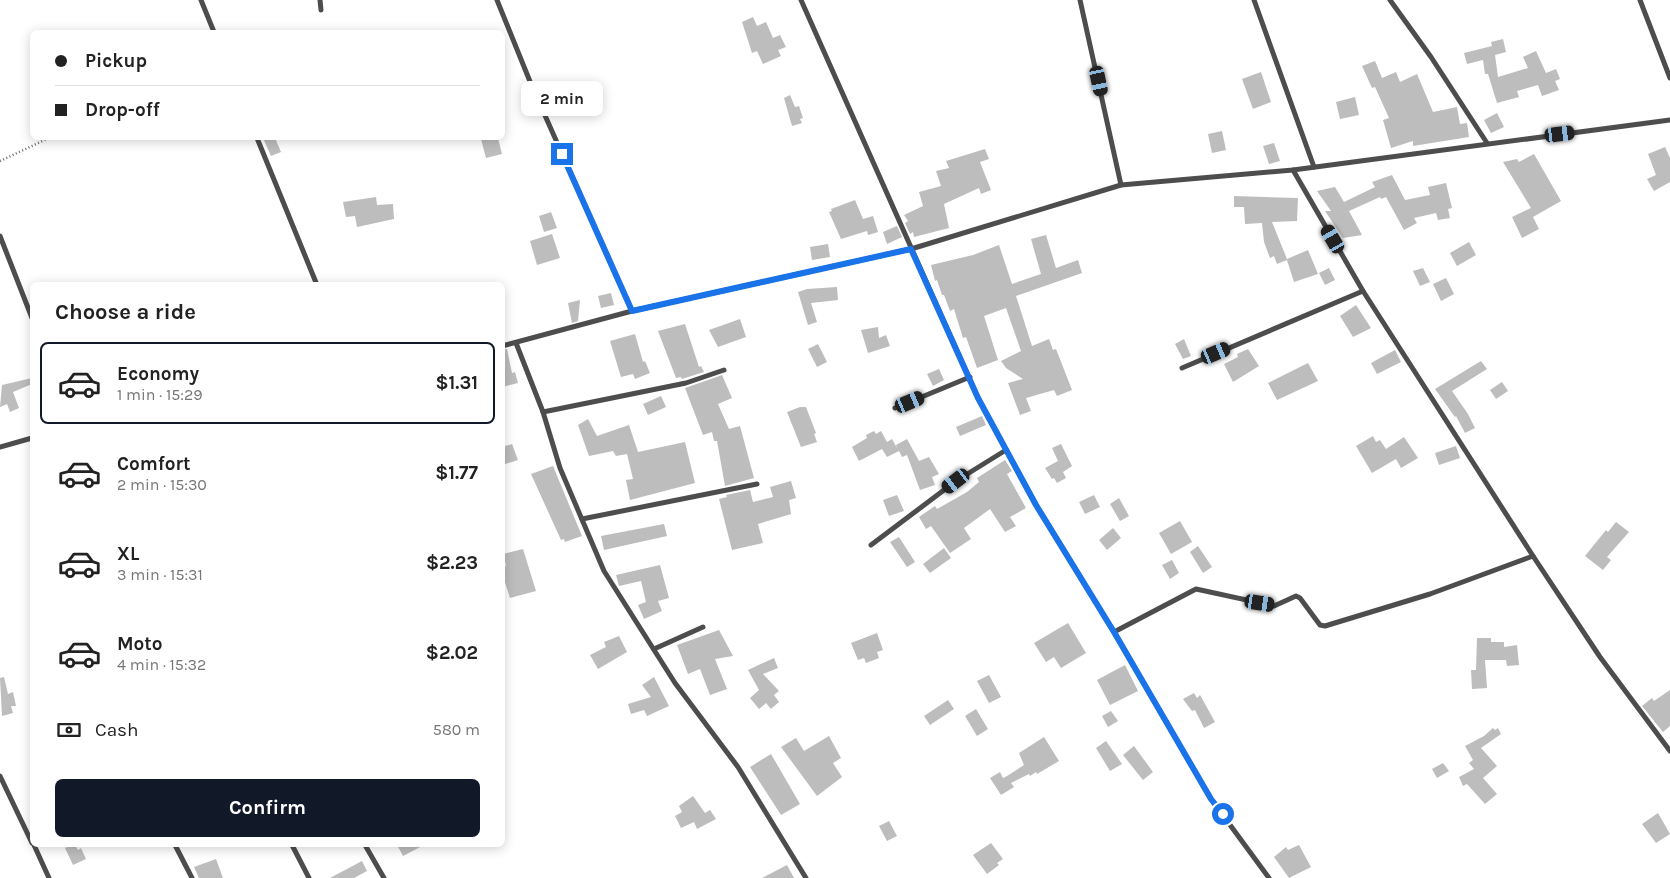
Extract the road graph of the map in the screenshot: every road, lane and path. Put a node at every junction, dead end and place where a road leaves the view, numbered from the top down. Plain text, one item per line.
1 (201, 0) edge
2 (320, 0) edge
3 (497, 0) edge
4 (801, 0) edge
5 (1080, 0) edge
6 (1254, 0) edge
7 (1390, 0) edge
8 (1640, 0) edge
9 (321, 10) dead end
10 (213, 30) edge
11 (1670, 78) edge
12 (1670, 120) edge
13 (45, 140) edge
14 (258, 140) edge
15 (1487, 144) junction
16 (0, 161) edge
17 (1314, 167) junction
18 (1293, 170) junction
19 (1121, 184) junction
20 (0, 236) edge
21 (911, 249) junction
22 (316, 282) edge
23 (1363, 291) junction
24 (632, 311) junction
25 (30, 313) edge
26 (516, 343) junction
27 (505, 345) edge
28 (1182, 368) dead end
29 (724, 370) dead end
30 (970, 377) junction
31 (895, 408) dead end
32 (543, 412) junction
33 (30, 439) edge
34 (0, 447) edge
35 (1006, 450) junction
36 (757, 484) dead end
37 (582, 519) junction
38 (871, 545) dead end
39 (1533, 556) junction
40 (703, 627) dead end
41 (1114, 632) junction
42 (654, 649) junction
43 (1670, 751) edge
44 (0, 776) edge
45 (30, 838) edge
46 (34, 847) edge
47 (176, 847) edge
48 (293, 847) edge
49 (366, 847) edge
50 (50, 878) edge
51 (192, 878) edge
52 (309, 878) edge
53 (384, 878) edge
54 (806, 878) edge
55 (1269, 878) edge

1 - 10 street
2 - 9 street
3 - 24 street
4 - 21 street
5 - 19 street
6 - 17 street
7 - 15 street
8 - 11 street
12 - 15 street
13 - 16 path
14 - 22 street
15 - 17 street
17 - 18 street
18 - 19 street
18 - 23 street
19 - 21 street
20 - 25 street
21 - 24 street
21 - 30 street
23 - 28 street
23 - 39 street
24 - 26 street
26 - 27 street
26 - 32 street
29 - 32 street
30 - 31 street
30 - 35 street
32 - 37 street
33 - 34 street
35 - 38 street
35 - 41 street
36 - 37 street
37 - 42 street
39 - 41 street
39 - 43 street
40 - 42 street
41 - 55 street
42 - 54 street
44 - 45 street
46 - 50 street
47 - 51 street
48 - 52 street
49 - 53 street

